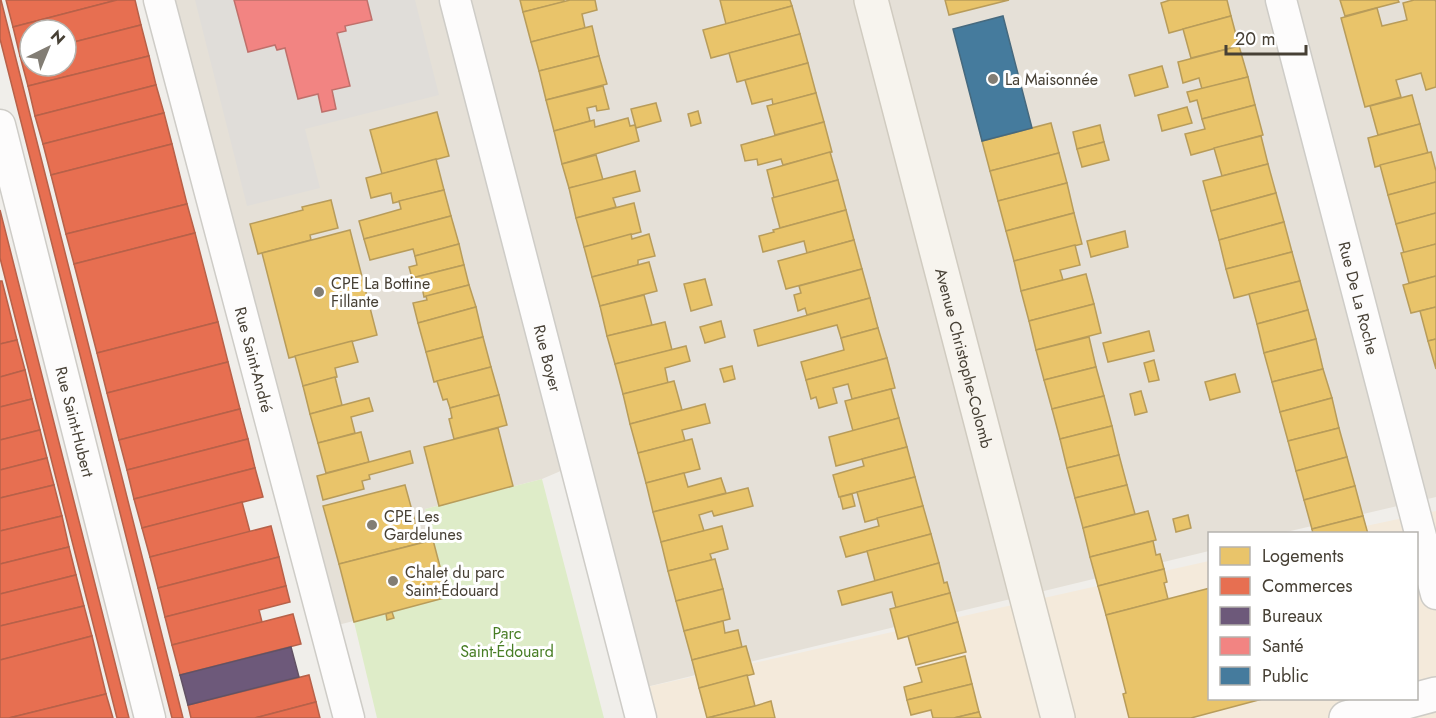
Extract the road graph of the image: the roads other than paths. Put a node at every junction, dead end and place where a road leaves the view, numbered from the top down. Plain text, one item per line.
1 (159, 0) edge
2 (455, 0) edge
3 (871, 0) edge
4 (1281, 0) edge
5 (0, 125) edge
6 (1436, 594) edge
7 (1436, 694) edge
8 (1418, 699) edge
9 (1414, 700) edge
10 (150, 718) edge
11 (350, 718) edge
12 (641, 718) edge
13 (1058, 718) edge
14 (1346, 718) edge

1 - 11 street, Rue Saint-André
2 - 12 street, Rue Boyer
3 - 13 main road, Avenue Christophe-Colomb
4 - 6 street, Rue De La Roche
5 - 10 street, Rue Saint-Hubert
7 - 8 street
9 - 14 street

